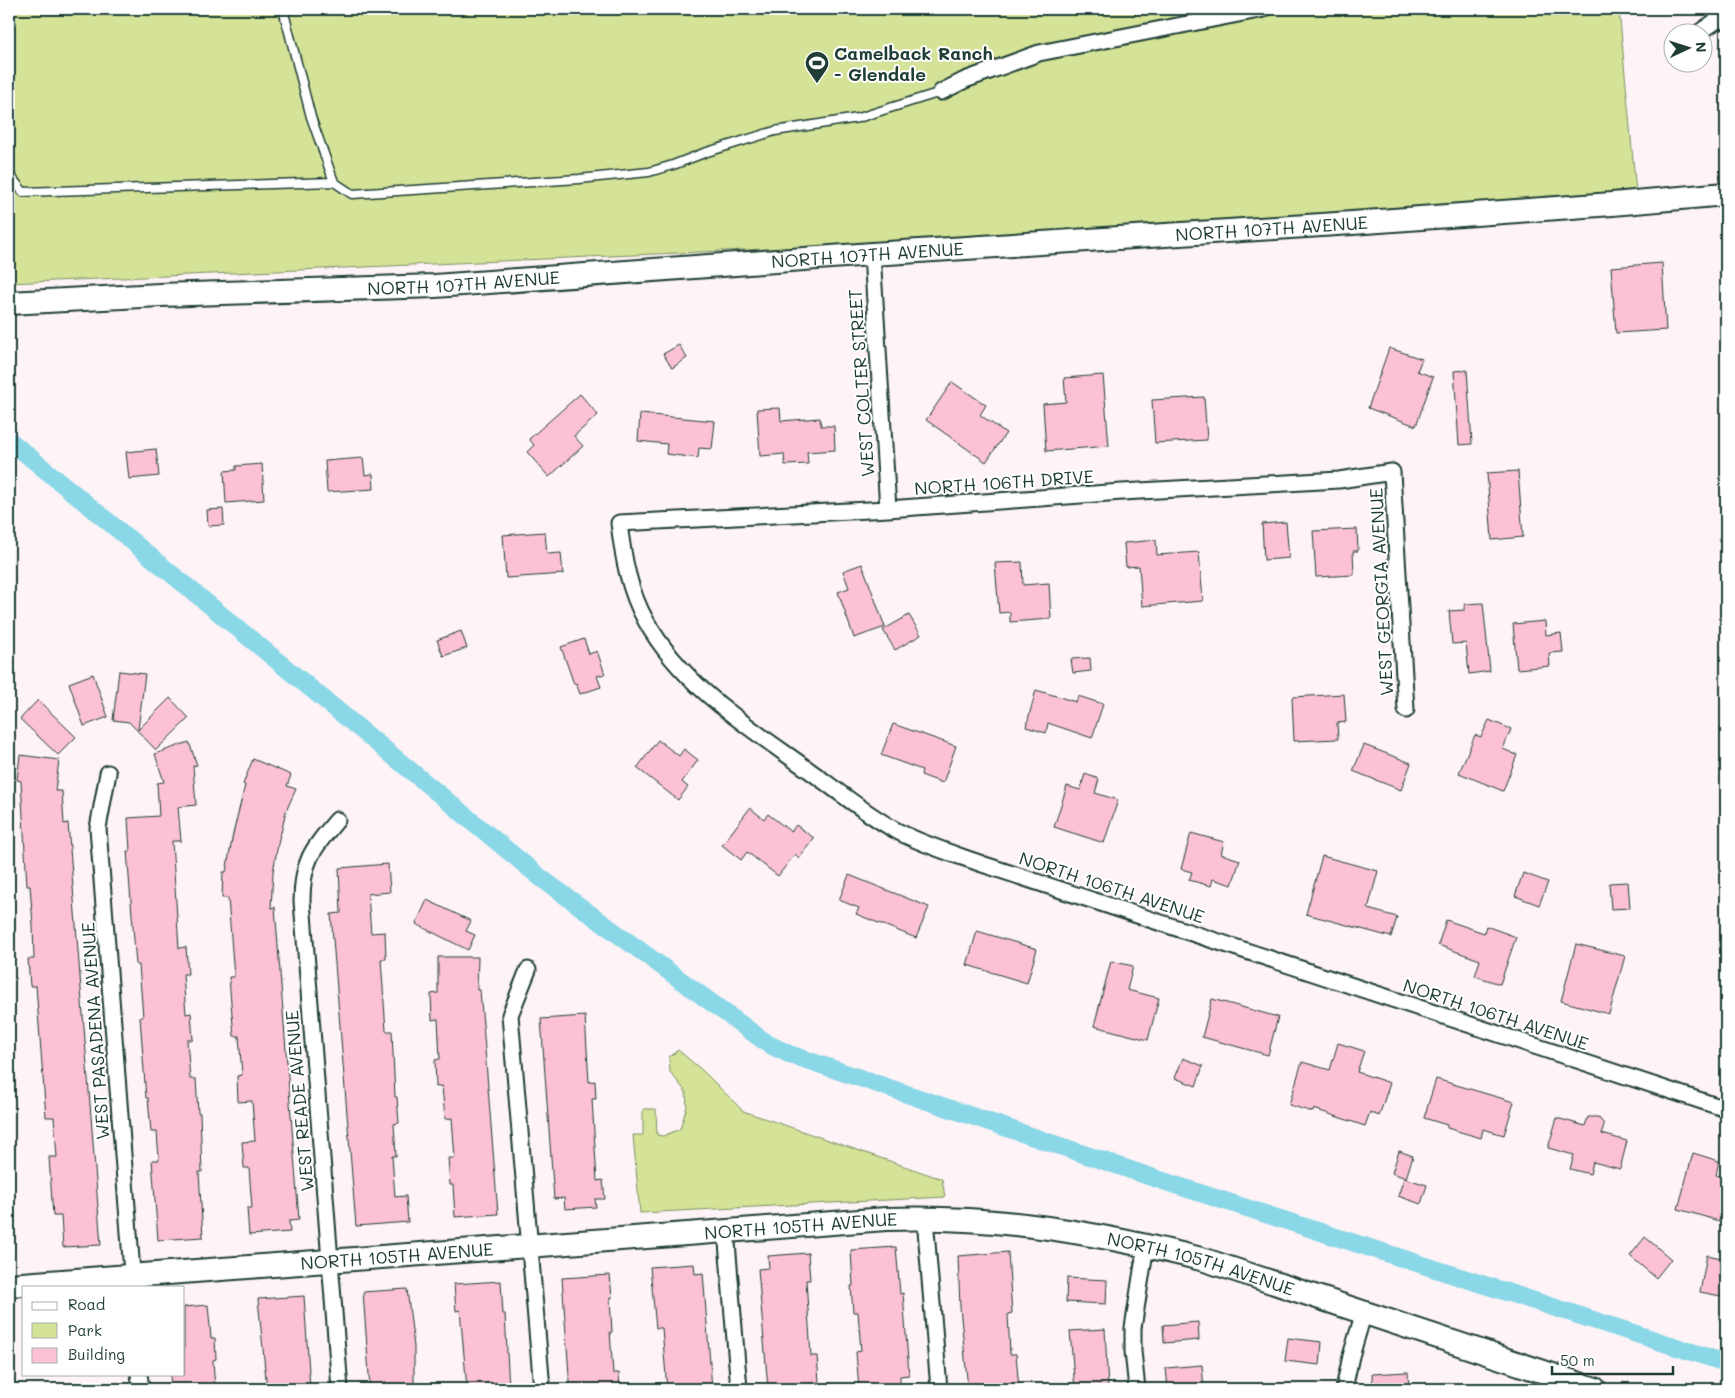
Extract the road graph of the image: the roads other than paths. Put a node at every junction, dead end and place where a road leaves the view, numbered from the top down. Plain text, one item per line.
1 (282, 9) edge
2 (1264, 9) edge
3 (1726, 20) edge
4 (1712, 24) edge
5 (941, 92) joint
6 (9, 174) edge
7 (334, 182) junction
8 (1726, 194) edge
9 (872, 254) junction
10 (9, 303) edge
11 (1392, 472) joint
12 (888, 509) junction
13 (619, 523) joint
14 (1406, 710) dead end
15 (108, 772) dead end
16 (337, 820) dead end
17 (528, 970) dead end
18 (1726, 1109) edge
19 (925, 1218) junction
20 (726, 1230) junction
21 (1146, 1245) junction
22 (529, 1247) junction
23 (330, 1262) junction
24 (132, 1281) edge
25 (9, 1285) edge
26 (1364, 1312) junction
27 (139, 1376) edge
28 (1570, 1385) edge
29 (141, 1389) edge
30 (340, 1389) edge
31 (542, 1389) edge
32 (739, 1389) edge
33 (939, 1389) edge
34 (1137, 1389) edge
35 (1344, 1389) edge
36 (1595, 1389) edge

1 - 7 lane
2 - 5 street
3 - 4 street
5 - 7 lane
6 - 7 lane
8 - 9 street, NORTH 107TH AVENUE
9 - 10 street, NORTH 107TH AVENUE
9 - 12 street, WEST COLTER STREET
11 - 12 street, NORTH 106TH DRIVE
11 - 14 street, WEST GEORGIA AVENUE
12 - 13 street, NORTH 106TH DRIVE
13 - 18 street, NORTH 106TH AVENUE
15 - 24 street, WEST PASADENA AVENUE
16 - 23 street, WEST READE AVENUE
17 - 22 street
19 - 20 street, NORTH 105TH AVENUE
19 - 21 street, NORTH 105TH AVENUE
19 - 33 street
20 - 22 street, NORTH 105TH AVENUE
20 - 32 street
21 - 26 street, NORTH 105TH AVENUE
21 - 34 street
22 - 23 street, NORTH 105TH AVENUE
22 - 31 street
23 - 24 street, NORTH 105TH AVENUE
23 - 30 street, WEST READE AVENUE
24 - 25 street, NORTH 105TH AVENUE
26 - 28 street, NORTH 105TH AVENUE
26 - 35 street
27 - 29 street
28 - 36 street, NORTH 105TH AVENUE

